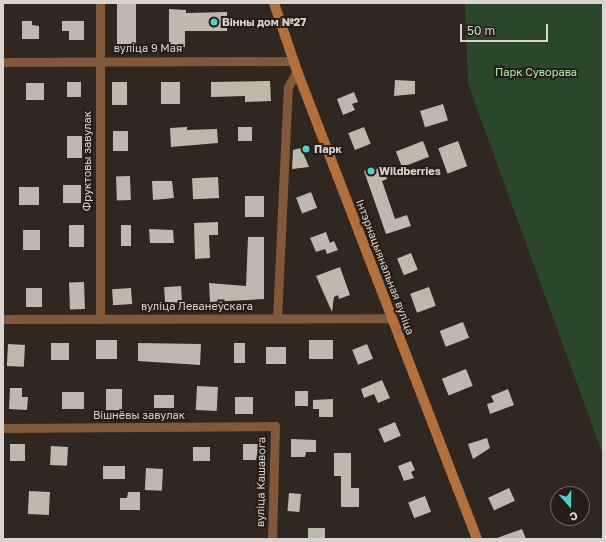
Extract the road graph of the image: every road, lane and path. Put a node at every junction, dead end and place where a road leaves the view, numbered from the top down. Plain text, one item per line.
1 (100, 3) edge
2 (274, 3) edge
3 (98, 60) junction
4 (3, 62) edge
5 (296, 66) junction
6 (277, 318) junction
7 (391, 318) junction
8 (3, 319) edge
9 (100, 319) junction
10 (275, 426) joint
11 (3, 428) edge
12 (272, 539) edge
13 (477, 539) edge

1 - 3 street, Фруктовы завулак
2 - 5 main road, Інтэрнацыянальная вуліца
3 - 4 street, вуліца 9 Мая
3 - 5 street, вуліца 9 Мая
3 - 9 street, Фруктовы завулак
5 - 6 street
5 - 7 main road, Інтэрнацыянальная вуліца
6 - 7 street, вуліца Леванеўскага
6 - 9 street, вуліца Леванеўскага
7 - 13 main road, Інтэрнацыянальная вуліца
8 - 9 street, вуліца Леванеўскага
10 - 11 street, Вішнёвы завулак
10 - 12 street, вуліца Кашавога

